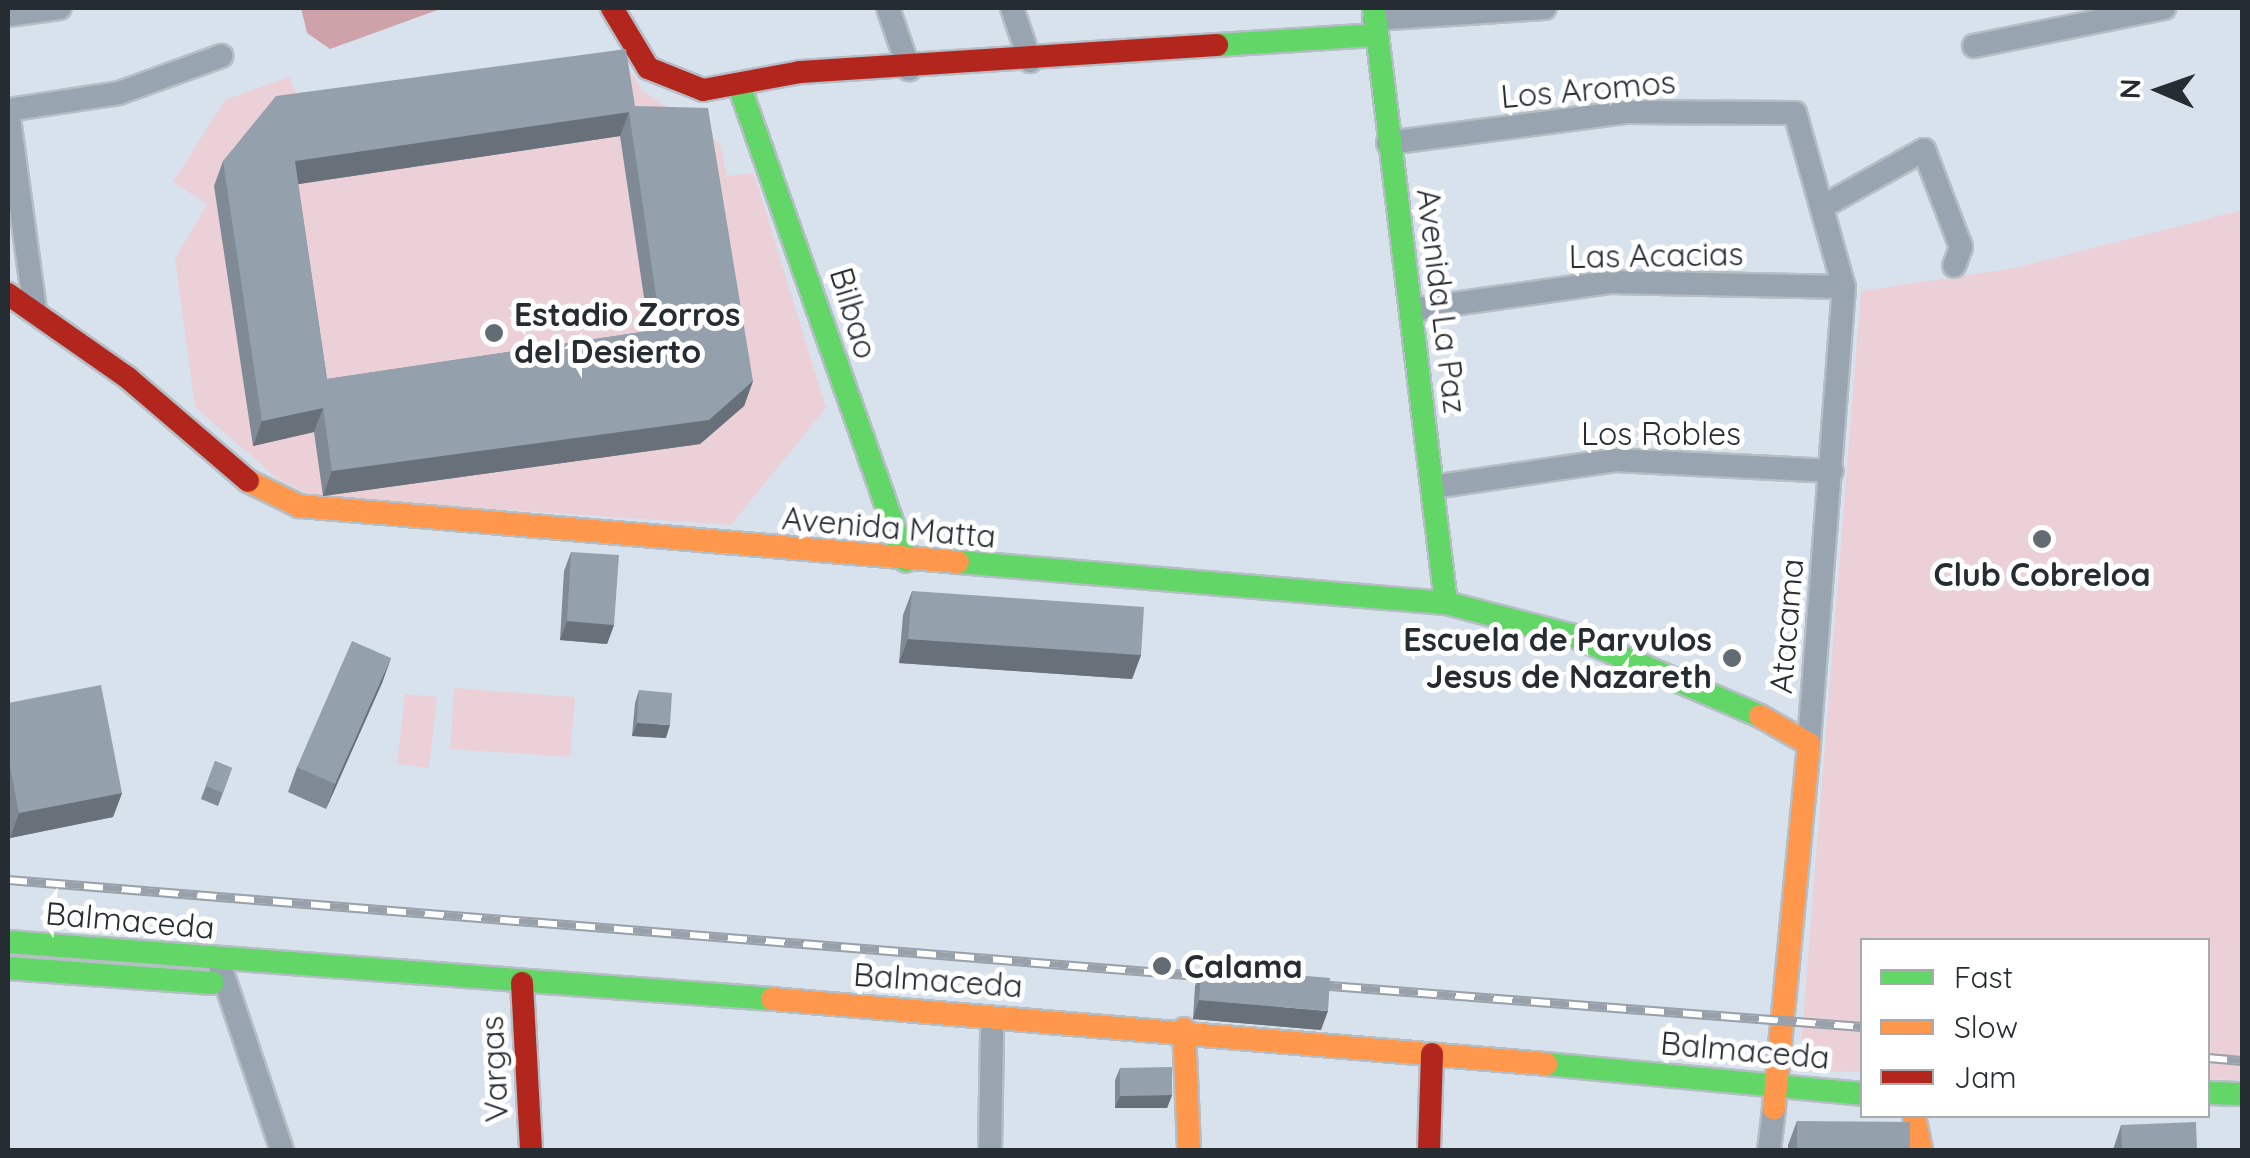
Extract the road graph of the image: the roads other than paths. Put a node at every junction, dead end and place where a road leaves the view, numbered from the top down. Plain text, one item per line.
1 (60, 8) edge
2 (612, 8) edge
3 (888, 8) edge
4 (1012, 8) edge
5 (1545, 8) edge
6 (2164, 8) edge
7 (8, 15) edge
8 (1374, 21) edge
9 (1974, 46) dead end
10 (221, 56) dead end
11 (1030, 61) junction
12 (910, 68) junction
13 (738, 85) junction
14 (8, 111) edge
15 (1795, 113) joint
16 (1388, 142) junction
17 (1822, 208) junction
18 (1954, 266) dead end
19 (1844, 287) junction
20 (8, 294) edge
21 (1410, 310) junction
22 (35, 311) junction
23 (1832, 472) junction
24 (1433, 487) junction
25 (906, 561) junction
26 (1446, 603) junction
27 (1809, 744) junction
28 (8, 942) edge
29 (218, 960) junction
30 (8, 968) edge
31 (226, 984) junction
32 (523, 994) junction
33 (992, 1033) junction
34 (1184, 1039) junction
35 (1432, 1061) junction
36 (1860, 1094) edge
37 (2210, 1094) edge
38 (2242, 1094) edge
39 (1775, 1097) junction
40 (1860, 1102) edge
41 (1914, 1118) edge
42 (282, 1150) edge
43 (531, 1150) edge
44 (990, 1150) edge
45 (1189, 1150) edge
46 (1430, 1150) edge
47 (1769, 1150) edge
48 (1920, 1150) edge

1 - 7 street
2 - 13 main road
3 - 12 street
4 - 11 street
5 - 8 street
6 - 9 street
8 - 11 main road
8 - 16 main road, Avenida La Paz
10 - 14 street
11 - 12 main road
12 - 13 main road
13 - 25 main road, Bilbao
14 - 22 street
15 - 16 street, Los Aromos
15 - 17 street, Atacama
16 - 21 main road, Avenida La Paz
17 - 18 street
17 - 19 street, Atacama
19 - 21 street, Las Acacias
19 - 23 street, Atacama
20 - 22 main road, Avenida Matta
21 - 24 main road, Avenida La Paz
22 - 25 main road, Avenida Matta
23 - 24 street, Los Robles
23 - 27 street, Atacama
24 - 26 main road, Avenida La Paz
25 - 26 main road, Avenida Matta
26 - 27 main road, Avenida Matta
27 - 39 main road, Atacama
28 - 29 main road, Balmaceda
29 - 31 street
29 - 32 main road, Balmaceda
30 - 31 main road, Balmaceda
31 - 32 main road, Balmaceda
31 - 42 street
32 - 33 main road, Balmaceda
32 - 34 main road, Balmaceda
32 - 43 main road, Vargas
33 - 34 main road, Balmaceda
33 - 44 street
34 - 35 main road, Balmaceda
34 - 45 main road
35 - 39 main road, Balmaceda
35 - 46 main road
36 - 39 main road, Balmaceda
37 - 38 main road
39 - 40 main road, Balmaceda
39 - 47 street, Atacama
41 - 48 main road

